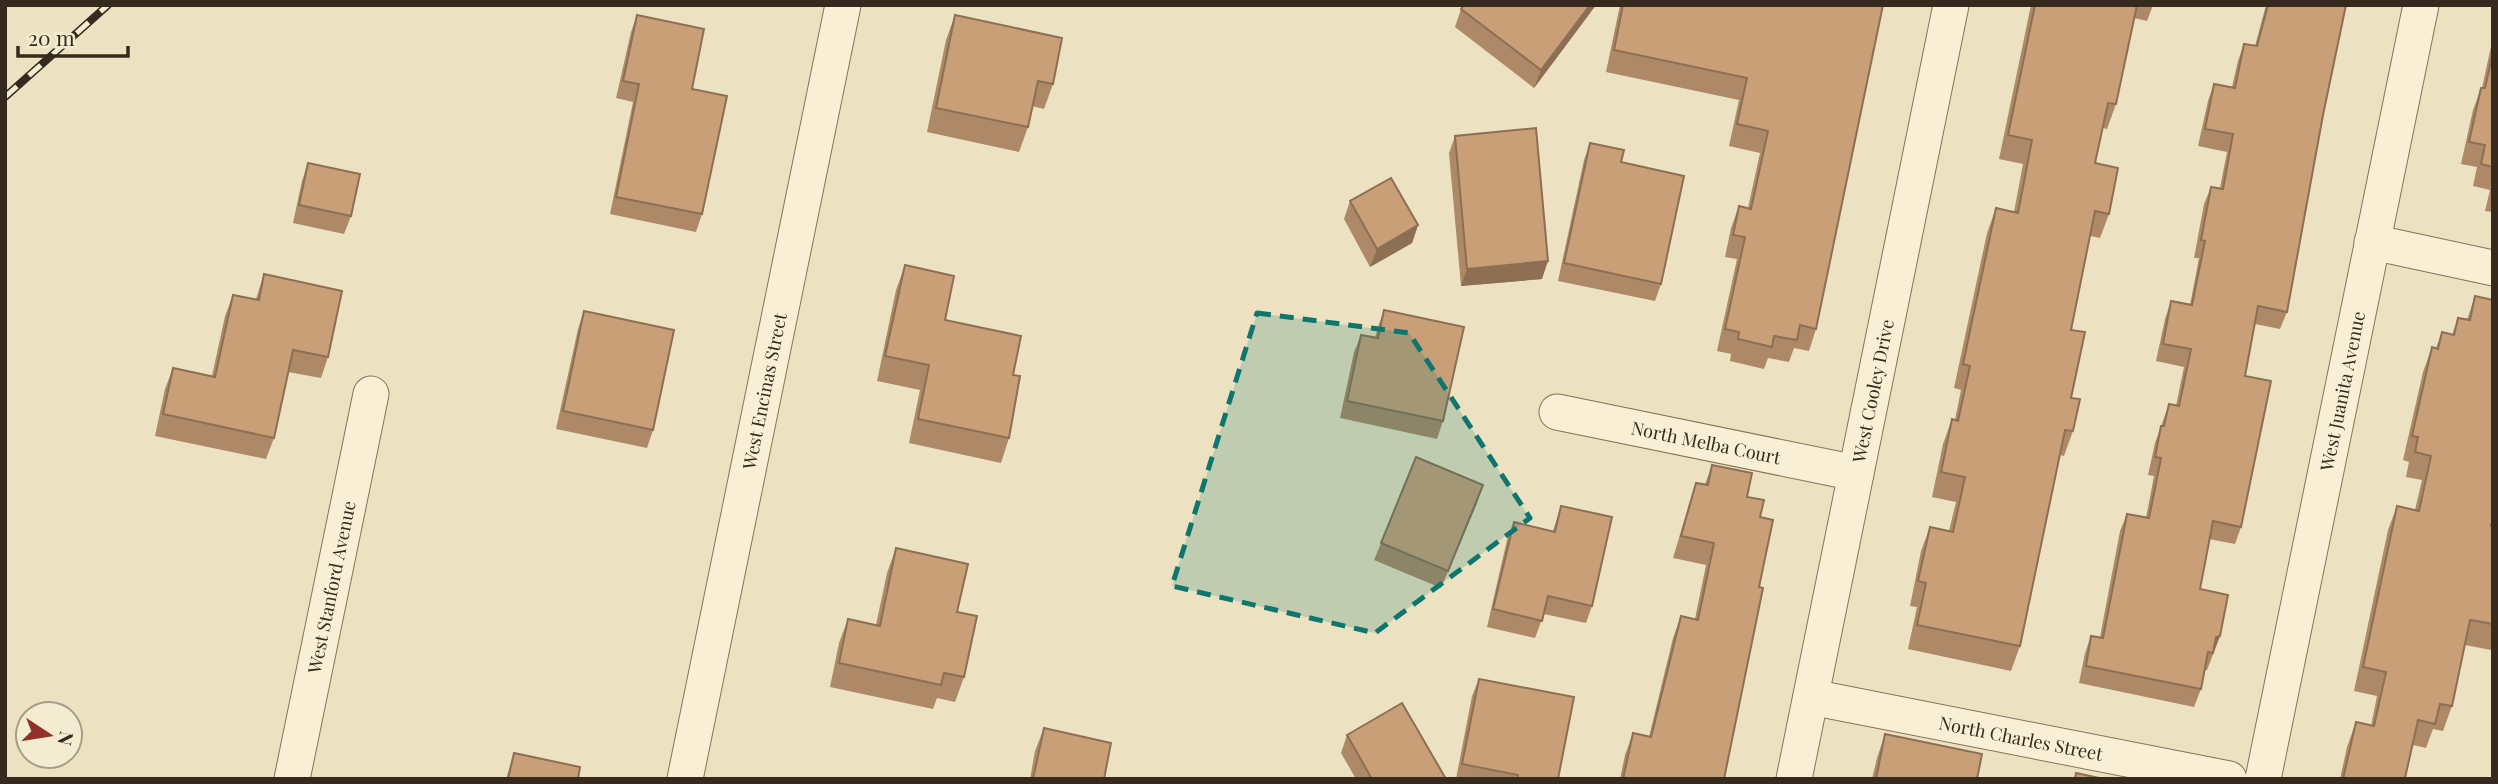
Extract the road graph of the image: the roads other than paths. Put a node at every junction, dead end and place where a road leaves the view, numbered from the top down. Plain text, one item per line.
1 (843, 5) edge
2 (1951, 5) edge
3 (2421, 5) edge
4 (2372, 242) junction
5 (2493, 268) edge
6 (371, 394) dead end
7 (1557, 412) dead end
8 (1856, 473) junction
9 (1811, 697) junction
10 (292, 779) edge
11 (685, 779) edge
12 (1794, 779) edge
13 (2228, 779) edge
14 (2263, 779) edge

1 - 11 street, West Encinas Street
2 - 8 street, West Cooley Drive
3 - 4 street, West Juanita Avenue
4 - 5 street
4 - 14 street, West Juanita Avenue
6 - 10 street, West Stanford Avenue
7 - 8 street, North Melba Court
8 - 9 street, West Cooley Drive
9 - 12 street, West Cooley Drive
9 - 13 street, North Charles Street

